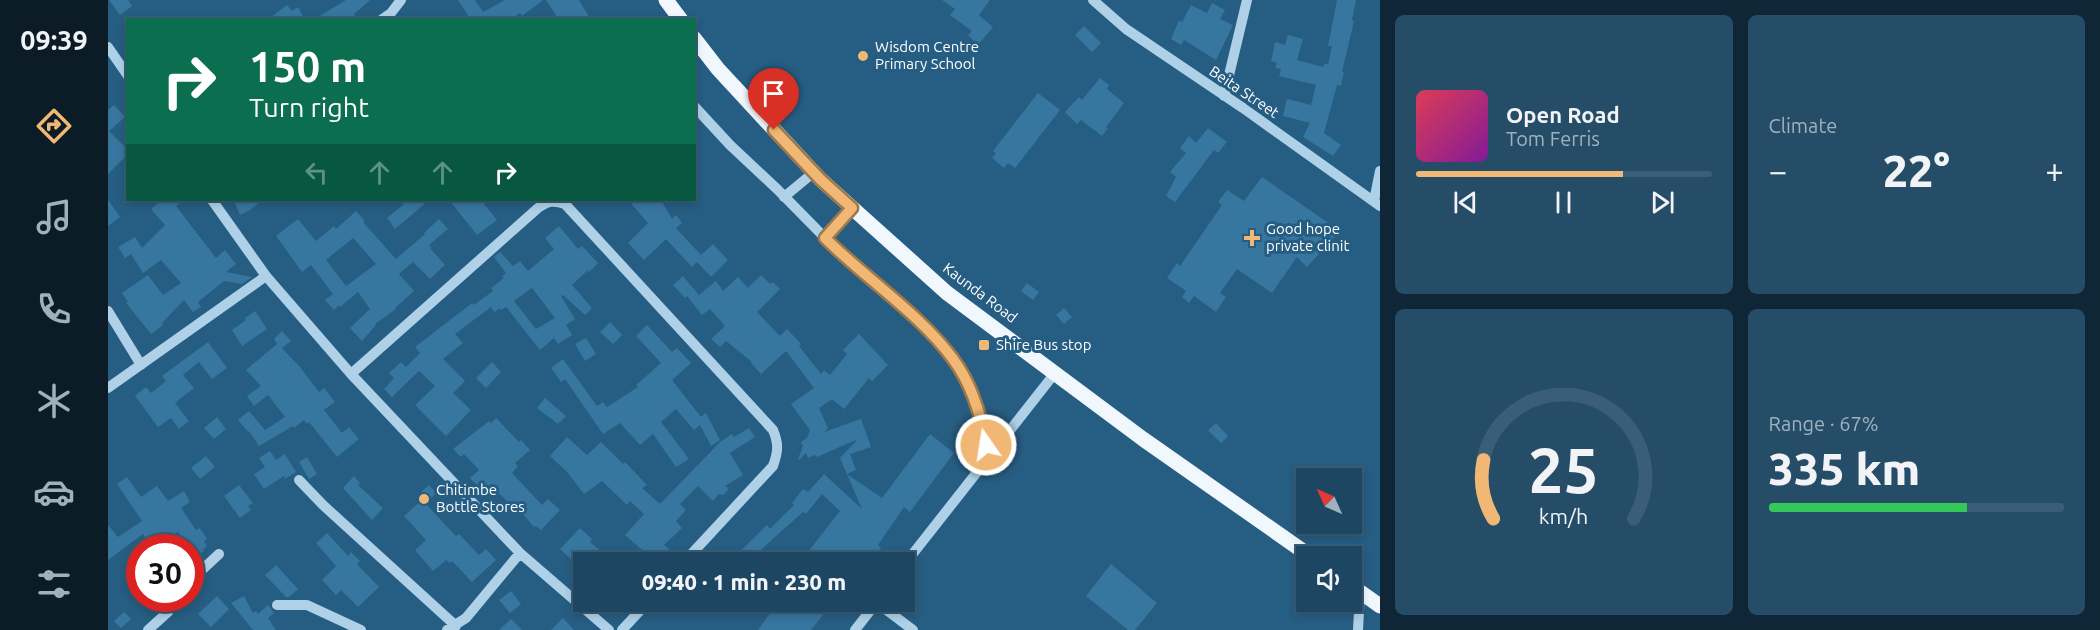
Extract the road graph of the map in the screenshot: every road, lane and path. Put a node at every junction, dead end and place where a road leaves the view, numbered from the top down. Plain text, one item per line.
1 (401, 0) edge
2 (666, 0) edge
3 (1093, 0) edge
4 (1247, 0) edge
5 (384, 18) edge
6 (680, 18) edge
7 (696, 41) edge
8 (108, 47) edge
9 (126, 73) edge
10 (1224, 96) junction
11 (696, 108) edge
12 (1380, 171) edge
13 (813, 173) junction
14 (784, 197) junction
15 (213, 201) edge
16 (1377, 203) edge
17 (852, 208) junction
18 (825, 238) junction
19 (266, 276) junction
20 (108, 311) edge
21 (141, 365) junction
22 (1055, 373) junction
23 (351, 374) junction
24 (108, 388) edge
25 (988, 460) junction
26 (299, 480) dead end
27 (1296, 546) edge
28 (693, 552) edge
29 (914, 552) edge
30 (520, 553) junction
31 (219, 554) dead end
32 (204, 568) edge
33 (1362, 593) edge
34 (277, 605) dead end
35 (1380, 606) edge
36 (168, 612) edge
37 (639, 612) edge
38 (869, 612) edge
39 (890, 612) edge
40 (1357, 612) edge
41 (451, 628) edge
42 (148, 630) edge
43 (361, 630) edge
44 (609, 630) edge
45 (622, 630) edge
46 (855, 630) edge
47 (913, 630) edge
48 (1358, 630) edge

1 - 5 street
2 - 6 main road
3 - 10 street, Beita Street
4 - 10 street
7 - 13 main road, Kaunda Road
8 - 9 street
10 - 16 street, Beita Street
11 - 14 street
12 - 16 street
13 - 14 street
13 - 17 main road, Kaunda Road
14 - 18 street
15 - 19 street
17 - 18 street
17 - 22 main road, Kaunda Road
18 - 25 street
19 - 21 street
19 - 23 street
20 - 21 street
21 - 24 street
22 - 25 street
22 - 27 main road, Kaunda Road
23 - 28 street
23 - 30 street
25 - 29 street
26 - 41 street
30 - 41 street
30 - 44 street
31 - 32 street
33 - 35 main road
34 - 43 street
36 - 42 street
37 - 45 street
38 - 46 street
39 - 47 street
40 - 48 street

